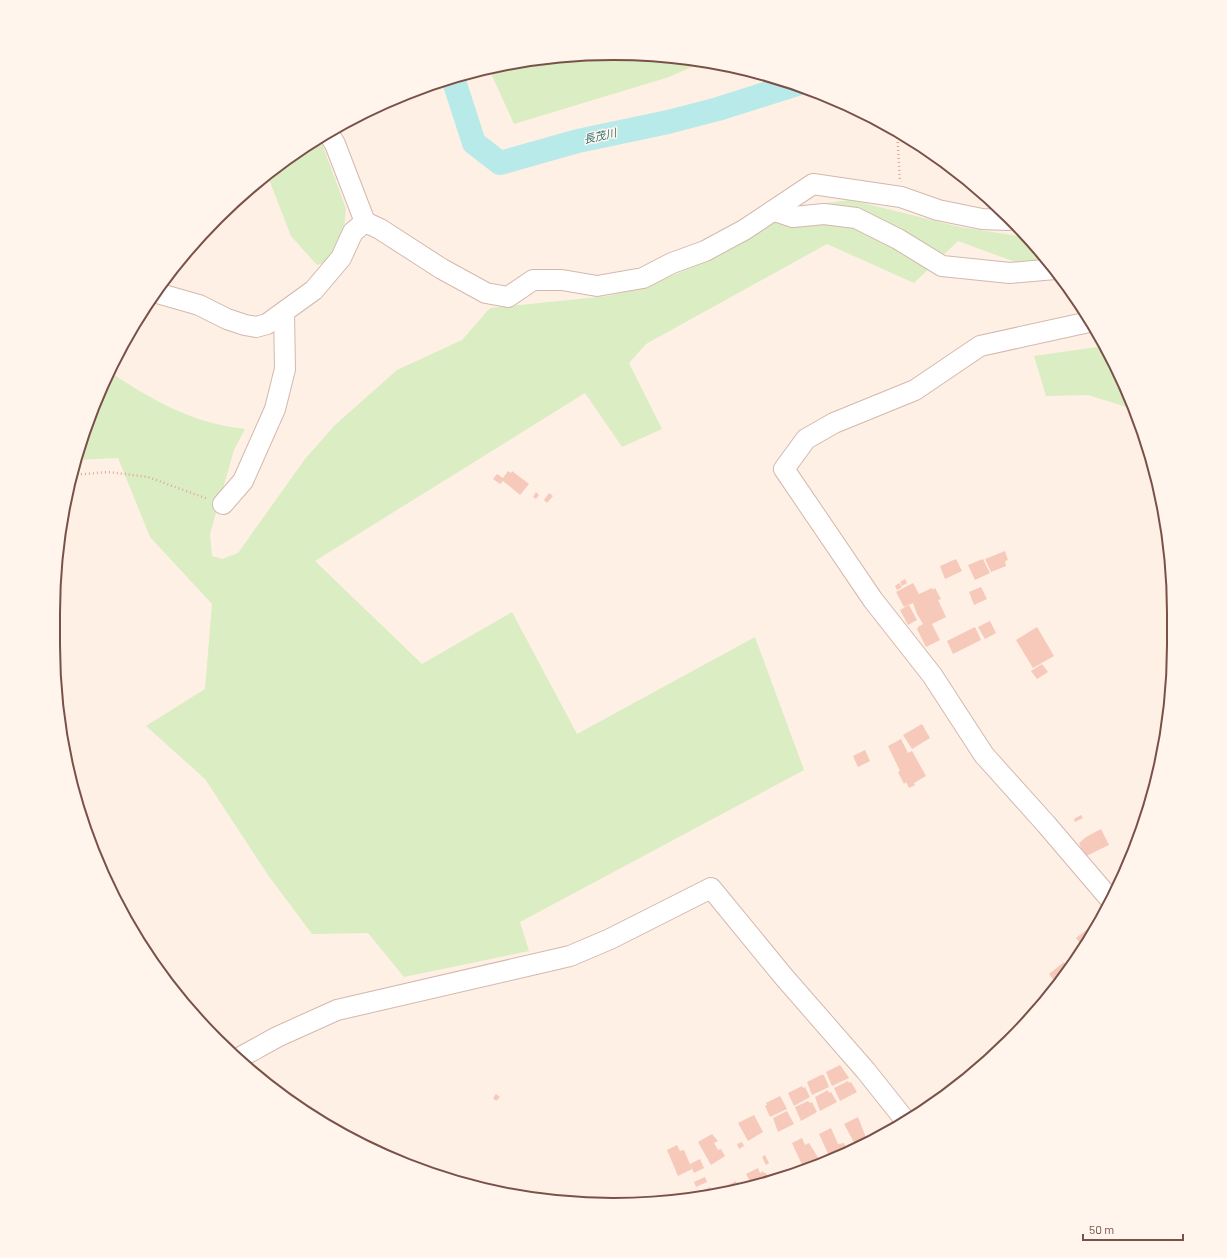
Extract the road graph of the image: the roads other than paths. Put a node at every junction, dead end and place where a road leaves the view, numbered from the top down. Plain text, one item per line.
1 (331, 138) edge
2 (775, 211) junction
3 (1003, 220) edge
4 (365, 222) junction
5 (1047, 270) edge
6 (161, 294) edge
7 (284, 313) junction
8 (1084, 323) edge
9 (223, 504) road end
10 (1107, 895) edge
11 (243, 1056) edge
12 (902, 1117) edge

1 - 4 street
2 - 3 street
2 - 4 street
2 - 5 street
4 - 7 street
6 - 7 street
7 - 9 street
8 - 10 street
11 - 12 street

